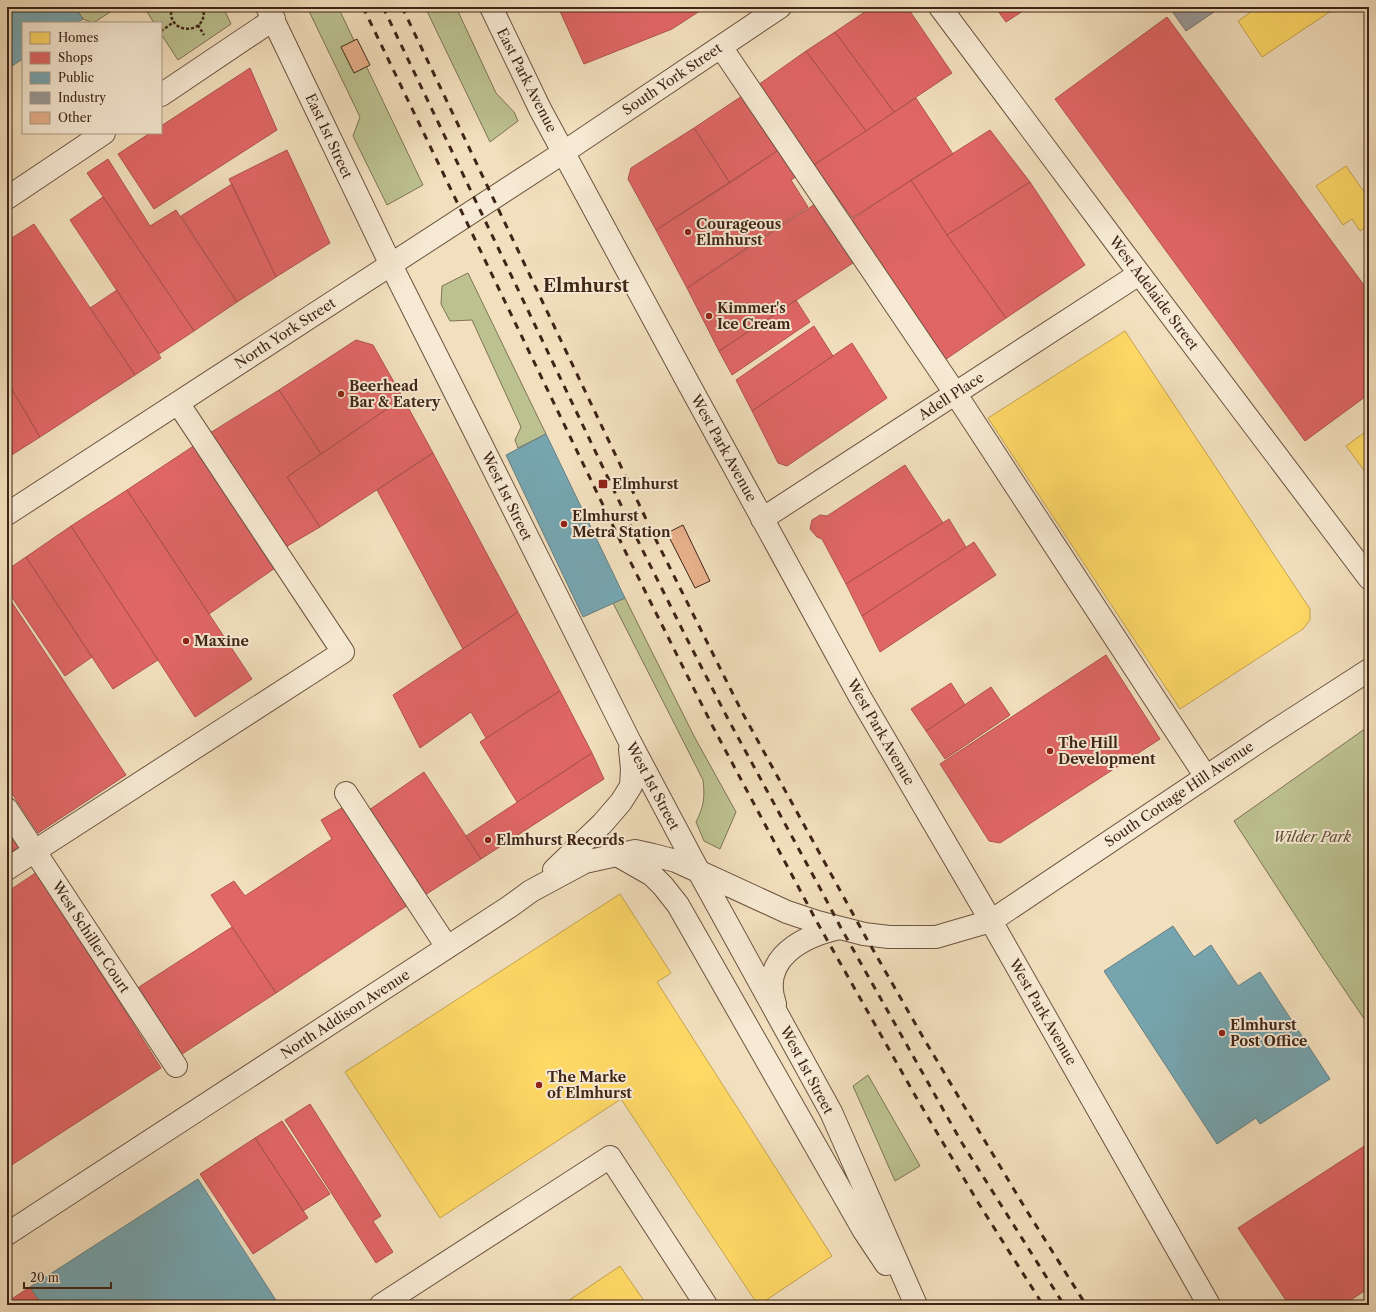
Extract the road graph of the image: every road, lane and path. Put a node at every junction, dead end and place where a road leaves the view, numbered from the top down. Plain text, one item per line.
1 (172, 7) edge
2 (203, 7) edge
3 (491, 7) edge
4 (780, 7) edge
5 (940, 7) edge
6 (270, 13) edge
7 (174, 22) junction
8 (198, 25) junction
9 (162, 30) edge
10 (204, 36) dead end
11 (721, 47) junction
12 (162, 94) edge
13 (103, 134) edge
14 (564, 152) junction
15 (7, 198) edge
16 (391, 265) junction
17 (1139, 274) junction
18 (955, 393) junction
19 (178, 403) junction
20 (7, 514) edge
21 (762, 519) junction
22 (1369, 578) edge
23 (1369, 670) edge
24 (630, 742) junction
25 (1206, 777) junction
26 (346, 793) dead end
27 (7, 809) edge
28 (35, 851) junction
29 (617, 855) junction
30 (7, 869) edge
31 (699, 872) junction
32 (531, 891) junction
33 (991, 920) junction
34 (841, 928) junction
35 (447, 947) junction
36 (780, 1020) junction
37 (176, 1066) dead end
38 (7, 1234) edge
39 (381, 1305) edge
40 (706, 1305) edge
41 (915, 1305) edge
42 (1209, 1305) edge

1 - 7 path
2 - 8 path
3 - 14 street, East Park Avenue
4 - 11 street, South York Street
5 - 17 street, West Adelaide Street
6 - 12 street
6 - 16 street, East 1st Street
7 - 8 path
7 - 9 path
8 - 10 path
11 - 14 street, South York Street
11 - 18 street
13 - 15 street
14 - 16 street, North York Street
14 - 21 street, West Park Avenue
16 - 19 street, North York Street
16 - 24 street, West 1st Street
17 - 18 street, Adell Place
17 - 22 street, West Adelaide Street
18 - 21 street, Adell Place
18 - 25 street
19 - 20 street, North York Street
19 - 28 street
21 - 33 street, West Park Avenue
23 - 25 street, South Cottage Hill Avenue
24 - 31 street, West 1st Street
24 - 32 street
25 - 33 street, South Cottage Hill Avenue
26 - 35 street
27 - 28 street, West Schiller Court
28 - 30 street
28 - 37 street, West Schiller Court
29 - 31 street, North Addison Avenue
29 - 32 street, North Addison Avenue
29 - 41 street, West 1st Street
31 - 34 street, North Addison Avenue
31 - 36 street, West 1st Street
32 - 35 street, North Addison Avenue
33 - 34 street, South Cottage Hill Avenue
33 - 42 street, West Park Avenue
34 - 36 street
35 - 38 street, North Addison Avenue
36 - 41 street, West 1st Street
39 - 40 street

